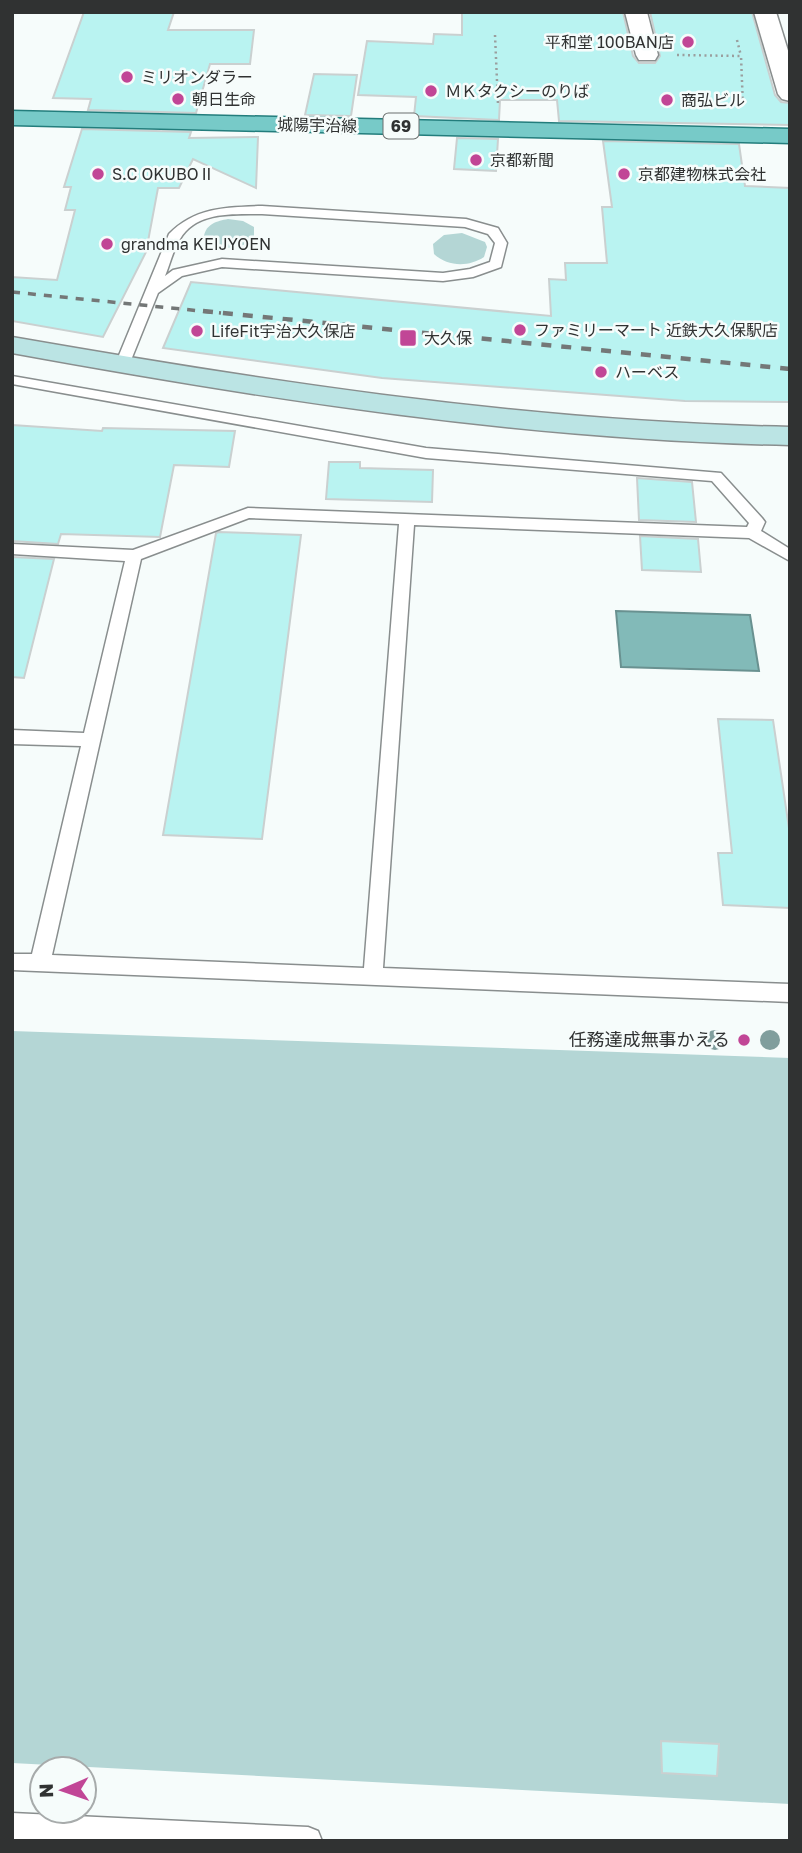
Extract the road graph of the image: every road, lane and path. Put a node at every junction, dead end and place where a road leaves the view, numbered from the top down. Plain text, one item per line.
1 (636, 12) edge
2 (765, 12) edge
3 (495, 35) dead end
4 (647, 55) joint
5 (790, 94) edge
6 (12, 118) edge
7 (499, 128) junction
8 (744, 136) junction
9 (790, 136) edge
10 (153, 290) junction
11 (12, 345) edge
12 (122, 365) junction
13 (12, 380) edge
14 (790, 436) edge
15 (407, 519) junction
16 (752, 533) junction
17 (12, 549) edge
18 (134, 556) junction
19 (790, 556) edge
20 (12, 737) edge
21 (91, 740) junction
22 (12, 962) edge
23 (40, 964) junction
24 (373, 975) junction
25 (790, 993) edge
26 (12, 1827) edge
27 (308, 1841) edge

1 - 4 street
2 - 5 street
3 - 7 path
4 - 8 path
6 - 7 main road, 城陽宇治線 / 69
7 - 8 main road, 城陽宇治線 / 69
8 - 9 main road, 城陽宇治線 / 69
10 - 10 lane
10 - 12 lane
11 - 12 street
12 - 14 street
13 - 16 lane
15 - 16 lane
15 - 18 lane
15 - 24 lane
16 - 19 lane
17 - 18 lane
18 - 21 lane
20 - 21 lane
21 - 23 lane
22 - 23 lane
23 - 24 lane
24 - 25 lane
26 - 27 lane

